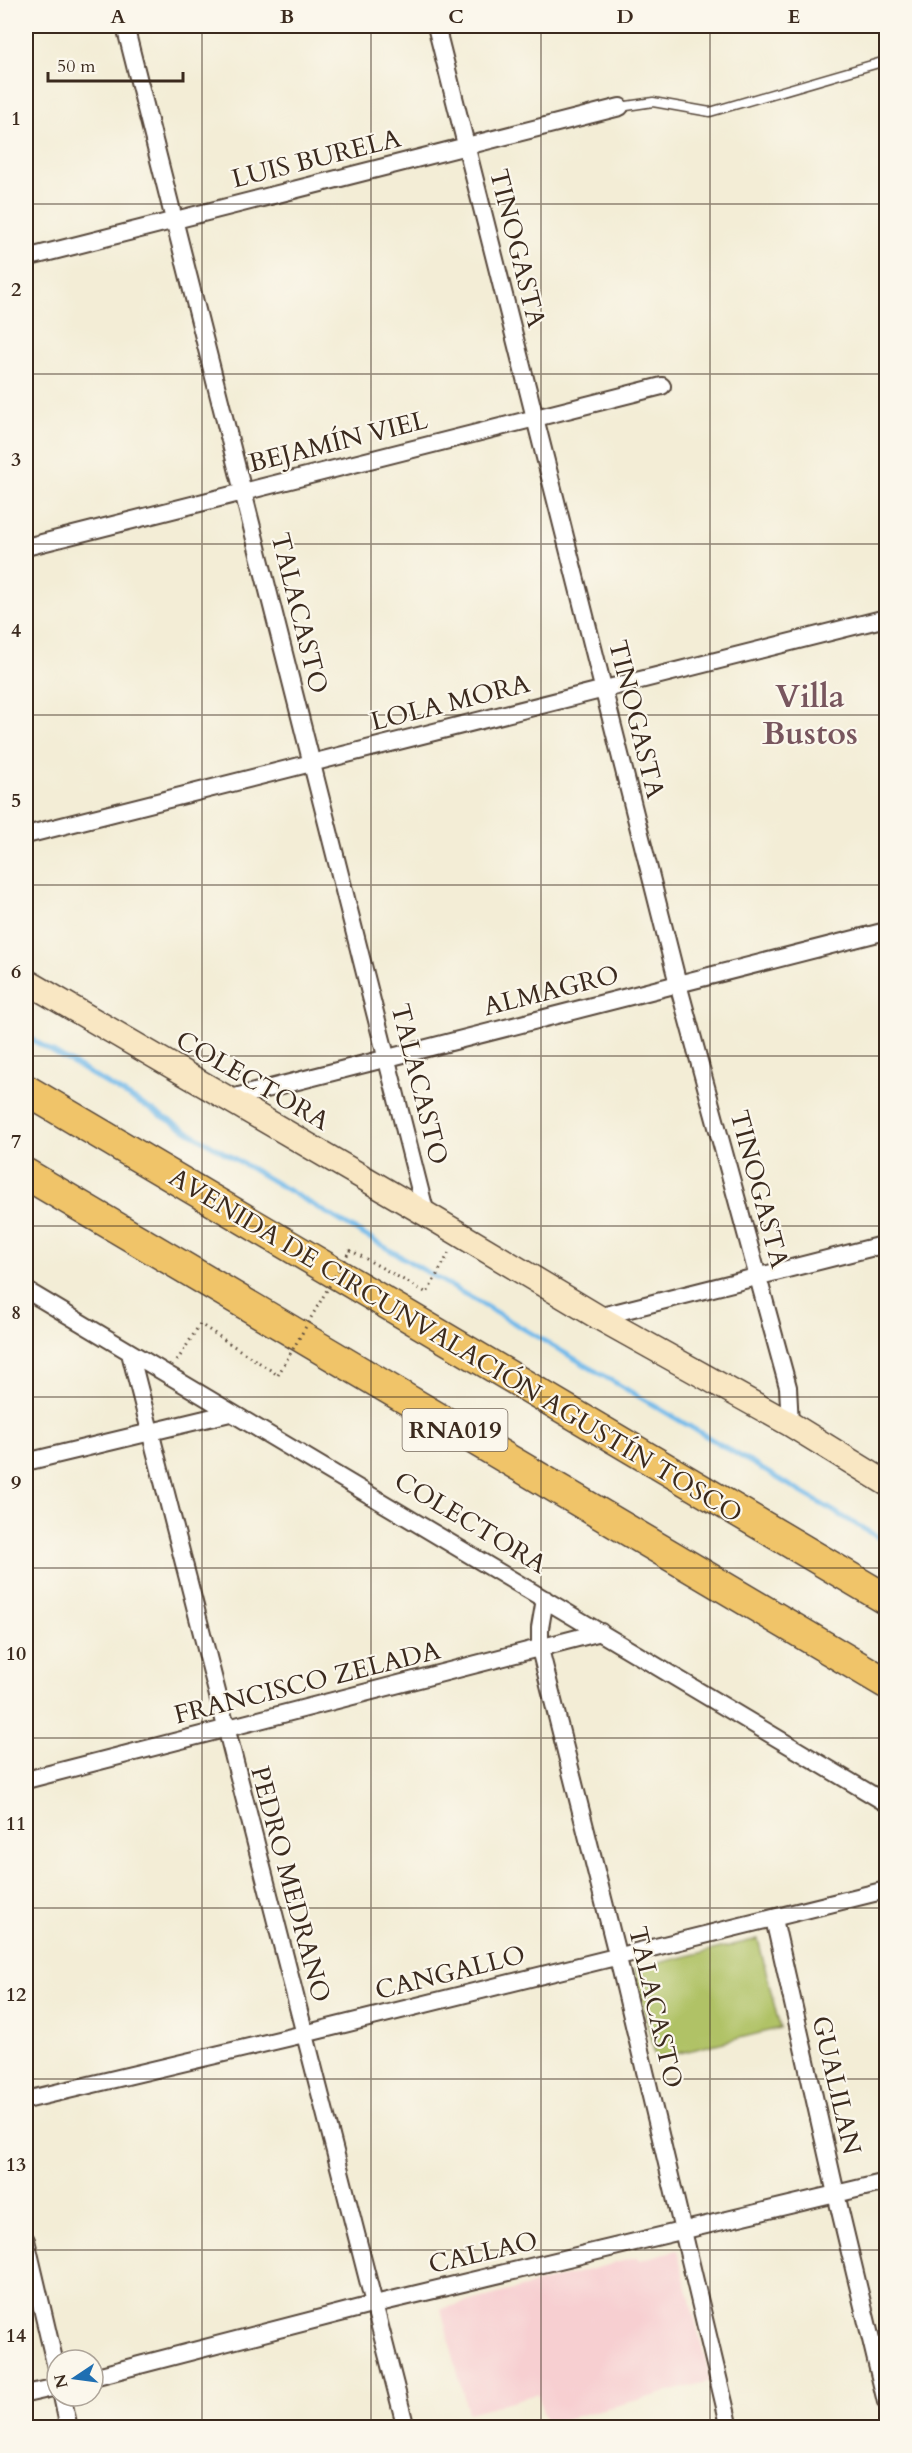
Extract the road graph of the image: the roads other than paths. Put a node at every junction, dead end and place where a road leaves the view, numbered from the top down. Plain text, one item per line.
1 (125, 26) edge
2 (436, 26) edge
3 (882, 62) dead end
4 (620, 107) joint
5 (466, 146) junction
6 (174, 220) junction
7 (26, 258) edge
8 (662, 386) dead end
9 (535, 418) junction
10 (243, 492) junction
11 (26, 547) edge
12 (886, 618) edge
13 (604, 690) junction
14 (312, 764) junction
15 (26, 835) edge
16 (886, 932) edge
17 (26, 981) edge
18 (678, 984) junction
19 (387, 1058) junction
20 (26, 1090) edge
21 (227, 1098) junction
22 (26, 1174) edge
23 (426, 1214) junction
24 (886, 1244) edge
25 (757, 1276) junction
26 (26, 1290) edge
27 (598, 1317) junction
28 (130, 1353) junction
29 (230, 1413) junction
30 (790, 1424) junction
31 (149, 1431) junction
32 (26, 1462) edge
33 (886, 1484) edge
34 (545, 1599) junction
35 (886, 1599) edge
36 (601, 1632) junction
37 (540, 1649) junction
38 (886, 1683) edge
39 (224, 1729) junction
40 (26, 1779) edge
41 (886, 1803) edge
42 (886, 1890) edge
43 (774, 1919) junction
44 (618, 1958) junction
45 (304, 2034) junction
46 (26, 2100) edge
47 (886, 2182) edge
48 (836, 2194) junction
49 (682, 2230) junction
50 (26, 2240) edge
51 (375, 2304) junction
52 (51, 2348) edge
53 (881, 2359) edge
54 (105, 2374) edge
55 (45, 2390) edge
56 (26, 2394) edge
57 (886, 2402) edge
58 (65, 2408) edge
59 (69, 2427) edge
60 (405, 2427) edge
61 (730, 2427) edge

1 - 6 street, TALACASTO
2 - 5 street, TINOGASTA
3 - 4 lane
4 - 5 street, LUIS BURELA
5 - 6 street, LUIS BURELA
5 - 9 street, TINOGASTA
6 - 7 street, LUIS BURELA
6 - 10 street, TALACASTO
8 - 9 street, BEJAMÍN VIEL
9 - 10 street, BEJAMÍN VIEL
9 - 13 street, TINOGASTA
10 - 11 street, BEJAMÍN VIEL
10 - 14 street, TALACASTO
12 - 13 street, LOLA MORA
13 - 14 street, LOLA MORA
13 - 18 street, TINOGASTA
14 - 15 street, LOLA MORA
14 - 19 street, TALACASTO
16 - 18 street, ALMAGRO
17 - 21 street, COLECTORA
18 - 19 street, ALMAGRO
18 - 25 street, TINOGASTA
19 - 21 street, ALMAGRO
19 - 23 street, TALACASTO
20 - 35 highway, AVENIDA DE CIRCUNVALACIÓN AGUSTÍN TOSCO / RNA019
21 - 23 street, COLECTORA
22 - 38 highway, RNA019
23 - 27 street, COLECTORA
24 - 25 street
25 - 27 street
25 - 30 street, TINOGASTA
26 - 28 street, COLECTORA
27 - 30 street, COLECTORA
28 - 29 street, COLECTORA
28 - 31 street, PEDRO MEDRANO
29 - 31 street
29 - 34 street, COLECTORA
30 - 33 street, COLECTORA
31 - 32 street
31 - 39 street, PEDRO MEDRANO
34 - 36 street, COLECTORA
34 - 37 street, TALACASTO
36 - 37 street, FRANCISCO ZELADA
36 - 41 street, COLECTORA
37 - 39 street, FRANCISCO ZELADA
37 - 44 street, TALACASTO
39 - 40 street, FRANCISCO ZELADA
39 - 45 street, PEDRO MEDRANO
42 - 43 street, CANGALLO
43 - 44 street, CANGALLO
43 - 48 street, GUALILAN
44 - 45 street, CANGALLO
44 - 49 street, TALACASTO
45 - 46 street, CANGALLO
45 - 51 street, PEDRO MEDRANO
47 - 48 street, CALLAO
48 - 49 street, CALLAO
48 - 53 street, GUALILAN
49 - 51 street, CALLAO
49 - 61 street, TALACASTO
50 - 52 street
51 - 54 street, CALLAO
51 - 60 street, PEDRO MEDRANO
53 - 57 street, GUALILAN
55 - 56 street
58 - 59 street

